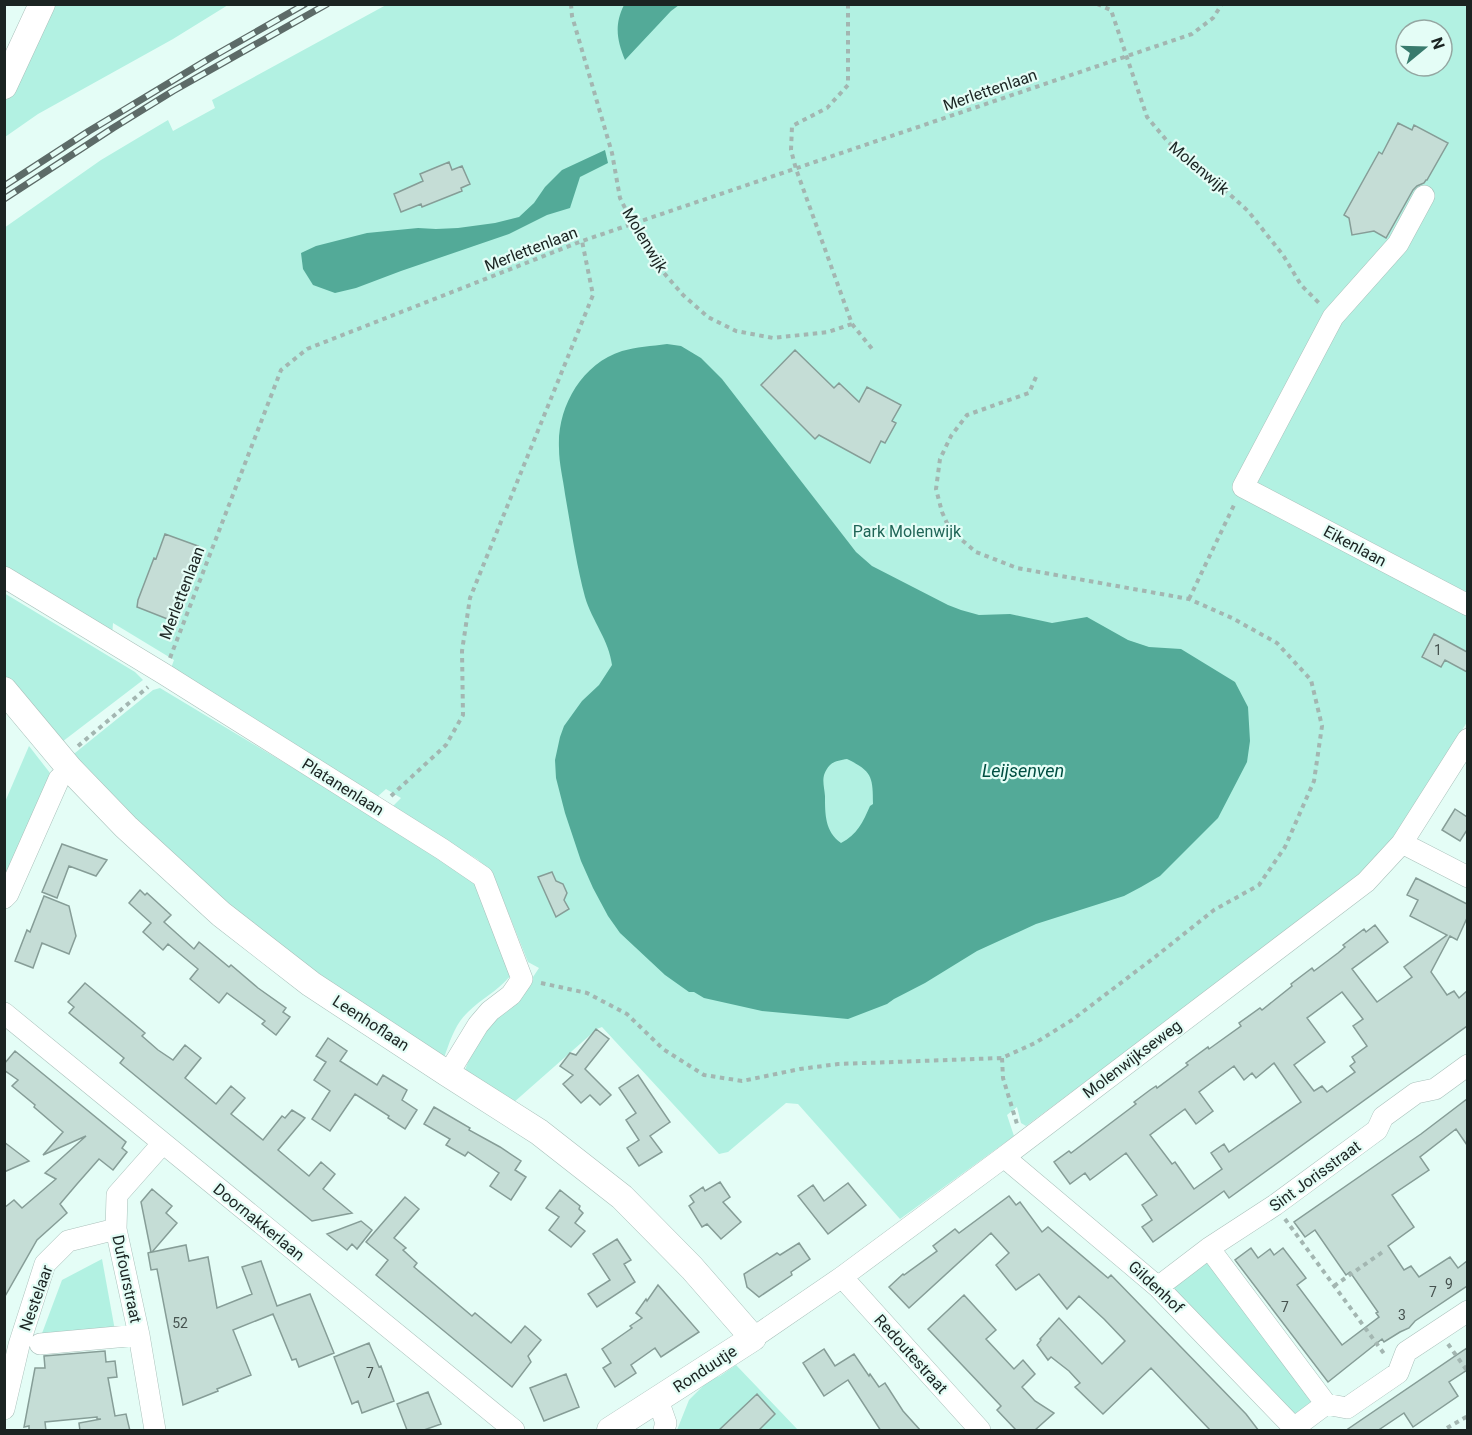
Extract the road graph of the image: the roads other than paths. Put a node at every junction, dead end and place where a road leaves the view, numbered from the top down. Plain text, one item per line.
1 (42, 4) edge
2 (4, 86) edge
3 (1424, 196) dead end
4 (4, 577) edge
5 (1467, 605) edge
6 (4, 690) edge
7 (1467, 739) edge
8 (66, 764) junction
9 (1402, 843) junction
10 (1467, 877) edge
11 (4, 898) edge
12 (4, 1013) edge
13 (1467, 1065) edge
14 (448, 1074) junction
15 (163, 1143) junction
16 (1004, 1157) junction
17 (116, 1230) junction
18 (1209, 1248) junction
19 (842, 1277) junction
20 (1158, 1287) junction
21 (1467, 1311) edge
22 (139, 1335) junction
23 (753, 1338) junction
24 (40, 1344) dead end
25 (657, 1400) junction
26 (1326, 1404) junction
27 (4, 1409) edge
28 (1295, 1429) edge
29 (155, 1431) edge
30 (514, 1431) edge
31 (610, 1431) edge
32 (664, 1431) edge
33 (980, 1431) edge

1 - 2 street
3 - 5 street, Eikenlaan
4 - 14 street, Platanenlaan
6 - 8 street, Leenhoflaan
7 - 9 street, Molenwijkseweg
8 - 11 street
8 - 14 street, Leenhoflaan
9 - 10 street
9 - 16 street, Molenwijkseweg
12 - 15 street, Doornakkerlaan
13 - 18 street, Sint Jorisstraat
14 - 23 street, Leenhoflaan
15 - 17 street, Dufourstraat
15 - 30 street, Doornakkerlaan
16 - 19 street, Molenwijkseweg
16 - 20 street, Gildenhof
17 - 22 street, Dufourstraat
17 - 27 street, Nestelaar
18 - 20 street, Sint Jorisstraat
18 - 26 street
19 - 23 street, Molenwijkseweg
19 - 33 street, Redoutestraat
20 - 28 street, Gildenhof
21 - 26 street
22 - 24 street, Nestelaar
22 - 29 street, Dufourstraat
23 - 25 street, Ronduutje
25 - 31 street, Ronduutje
25 - 32 street, Ronduutje
26 - 28 street

